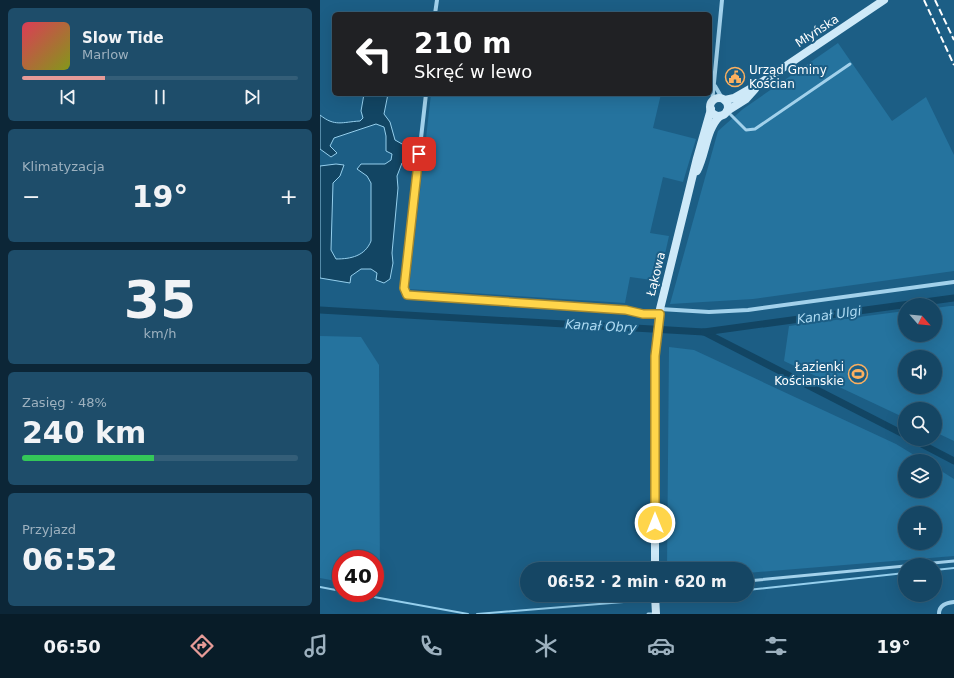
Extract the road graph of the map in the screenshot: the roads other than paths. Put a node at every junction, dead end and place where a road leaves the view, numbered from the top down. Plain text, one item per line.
1 (437, 0) edge
2 (722, 0) edge
3 (884, 0) edge
4 (435, 12) edge
5 (850, 64) dead end
6 (762, 82) junction
7 (715, 86) junction
8 (426, 96) edge
9 (723, 99) junction
10 (711, 106) junction
11 (727, 111) junction
12 (720, 116) junction
13 (693, 178) junction
14 (954, 282) edge
15 (660, 313) junction
16 (954, 561) edge
17 (655, 562) edge
18 (942, 562) edge
19 (898, 567) edge
20 (754, 579) edge
21 (655, 602) edge
22 (954, 602) edge
23 (648, 614) edge
24 (656, 614) edge
25 (939, 614) edge

1 - 4 street
2 - 7 street, Łąkowa
3 - 6 street, Młyńska
5 - 11 lane
6 - 9 street, Młyńska
6 - 11 street, Młyńska
7 - 9 street
7 - 10 street, Łąkowa
8 - 15 street
9 - 10 street
9 - 11 street
10 - 12 street
10 - 13 street, Łąkowa
11 - 12 street
12 - 13 street, Łąkowa
13 - 15 street, Łąkowa
14 - 15 street
15 - 17 street, Łąkowa
16 - 18 lane
19 - 20 lane
21 - 24 street
22 - 25 street
23 - 24 lane

